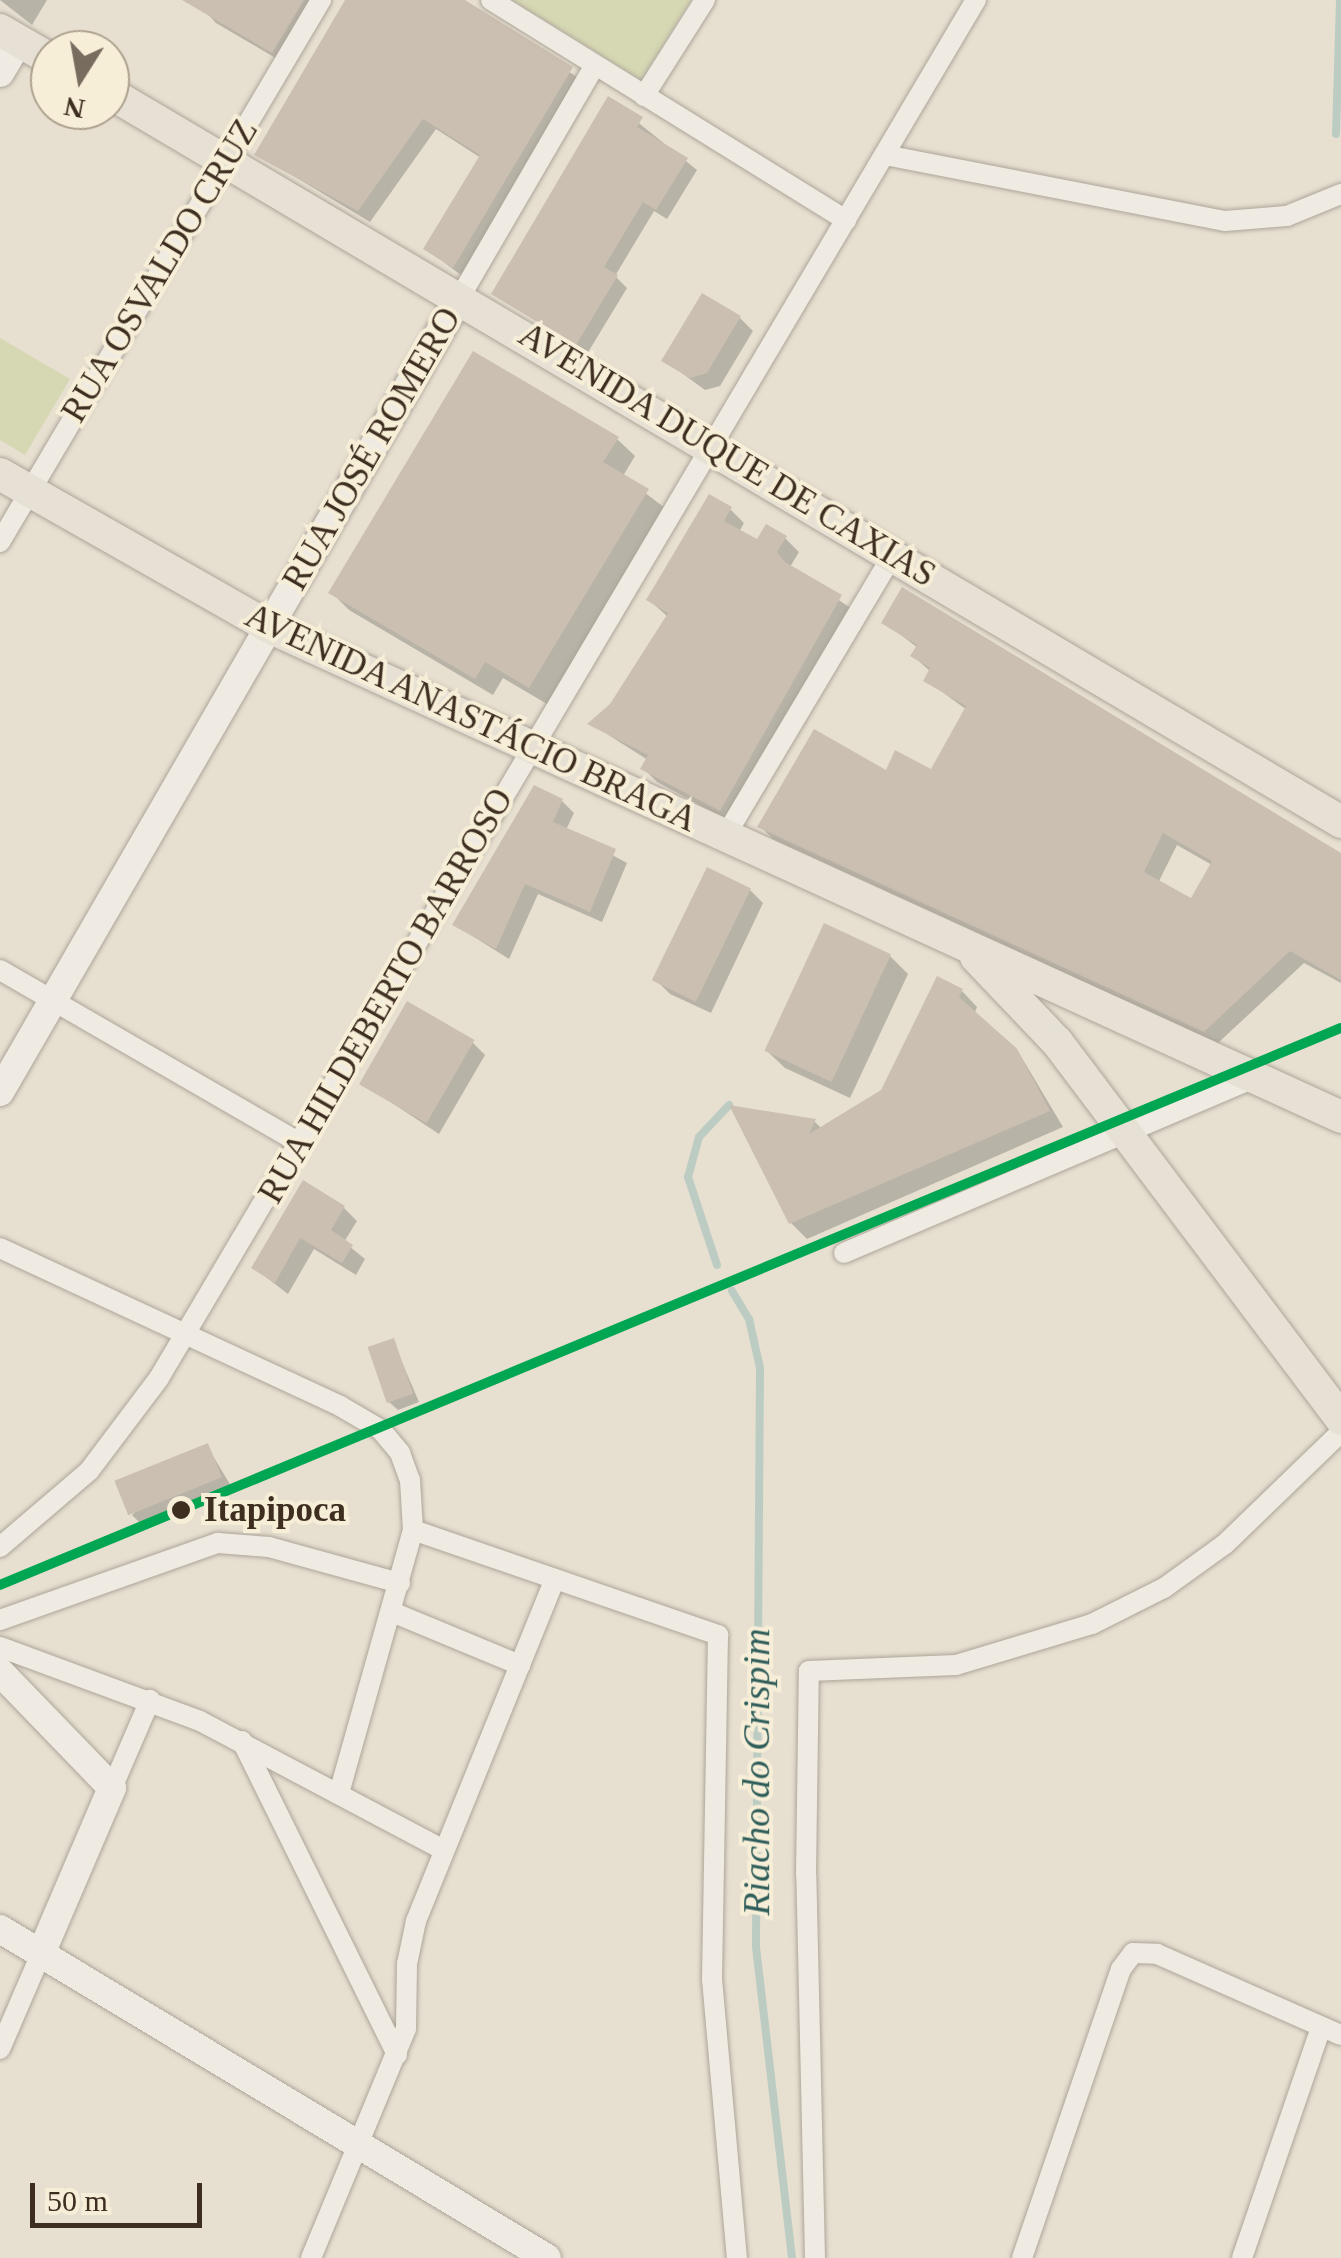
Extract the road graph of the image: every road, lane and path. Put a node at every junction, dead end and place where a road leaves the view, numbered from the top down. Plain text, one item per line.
1 (320, 0) edge
2 (491, 0) edge
3 (705, 0) edge
4 (976, 0) edge
5 (10, 36) edge
6 (594, 64) junction
7 (0, 73) edge
8 (644, 96) junction
9 (130, 104) edge
10 (885, 155) junction
11 (226, 159) junction
12 (1341, 194) edge
13 (846, 220) junction
14 (460, 297) junction
15 (712, 444) junction
16 (0, 474) edge
17 (30, 491) junction
18 (0, 542) edge
19 (894, 554) junction
20 (269, 627) junction
21 (530, 750) junction
22 (1341, 822) edge
23 (724, 838) junction
24 (954, 938) junction
25 (0, 970) edge
26 (53, 1001) junction
27 (1259, 1076) junction
28 (0, 1092) edge
29 (1341, 1117) edge
30 (1120, 1125) junction
31 (300, 1144) junction
32 (0, 1248) edge
33 (844, 1253) dead end
34 (187, 1334) junction
35 (1341, 1419) edge
36 (1341, 1432) edge
37 (413, 1530) junction
38 (0, 1546) edge
39 (556, 1579) junction
40 (400, 1584) junction
41 (392, 1612) junction
42 (0, 1620) edge
43 (0, 1647) edge
44 (520, 1665) junction
45 (0, 1672) edge
46 (150, 1700) junction
47 (242, 1741) junction
48 (112, 1788) junction
49 (339, 1793) junction
50 (444, 1850) junction
51 (0, 1929) edge
52 (41, 1954) junction
53 (1321, 2026) junction
54 (1341, 2036) edge
55 (0, 2049) edge
56 (397, 2055) junction
57 (356, 2146) junction
58 (312, 2258) edge
59 (547, 2258) edge
60 (736, 2258) edge
61 (815, 2258) edge
62 (1022, 2258) edge
63 (1242, 2258) edge

1 - 11 street, RUA OSVALDO CRUZ
2 - 6 street
3 - 8 street
4 - 10 street, RUA HILDEBERTO BARROSO
5 - 7 street
6 - 8 street
6 - 14 street, RUA JOSÉ ROMERO
8 - 13 street
9 - 11 main road, AVENIDA DUQUE DE CAXIAS
10 - 12 street
10 - 13 street, RUA HILDEBERTO BARROSO
11 - 14 main road, AVENIDA DUQUE DE CAXIAS
11 - 17 street, RUA OSVALDO CRUZ
13 - 15 street, RUA HILDEBERTO BARROSO
14 - 15 main road, AVENIDA DUQUE DE CAXIAS
14 - 20 street, RUA JOSÉ ROMERO
15 - 19 main road, AVENIDA DUQUE DE CAXIAS
15 - 21 street, RUA HILDEBERTO BARROSO
16 - 17 main road, AVENIDA ANASTÁCIO BRAGA
17 - 18 street, RUA OSVALDO CRUZ
17 - 20 main road, AVENIDA ANASTÁCIO BRAGA
19 - 22 main road, AVENIDA DUQUE DE CAXIAS
19 - 23 street
20 - 21 main road, AVENIDA ANASTÁCIO BRAGA
20 - 26 street, RUA JOSÉ ROMERO
21 - 23 main road, AVENIDA ANASTÁCIO BRAGA
21 - 31 street, RUA HILDEBERTO BARROSO
23 - 24 main road, AVENIDA ANASTÁCIO BRAGA
24 - 27 main road, AVENIDA ANASTÁCIO BRAGA
24 - 30 main road, AVENIDA ANASTÁCIO BRAGA
25 - 26 street
26 - 28 street, RUA JOSÉ ROMERO
26 - 31 street
27 - 29 main road, AVENIDA ANASTÁCIO BRAGA
27 - 30 street
30 - 33 street
30 - 35 main road, AVENIDA ANASTÁCIO BRAGA
31 - 34 street, RUA HILDEBERTO BARROSO
32 - 34 street
34 - 37 street
34 - 38 street, RUA HILDEBERTO BARROSO
36 - 61 street
37 - 39 street
37 - 40 street
39 - 44 street
39 - 60 street
40 - 41 street
40 - 42 street
41 - 44 street
41 - 49 street
43 - 46 street
44 - 50 street
45 - 48 street
46 - 47 street
46 - 48 street
47 - 49 street
47 - 56 street
48 - 52 street
49 - 50 street
50 - 56 street
51 - 52 street
52 - 55 street
52 - 57 street
53 - 54 street
53 - 62 street
53 - 63 street
56 - 57 street
57 - 58 street
57 - 59 street

